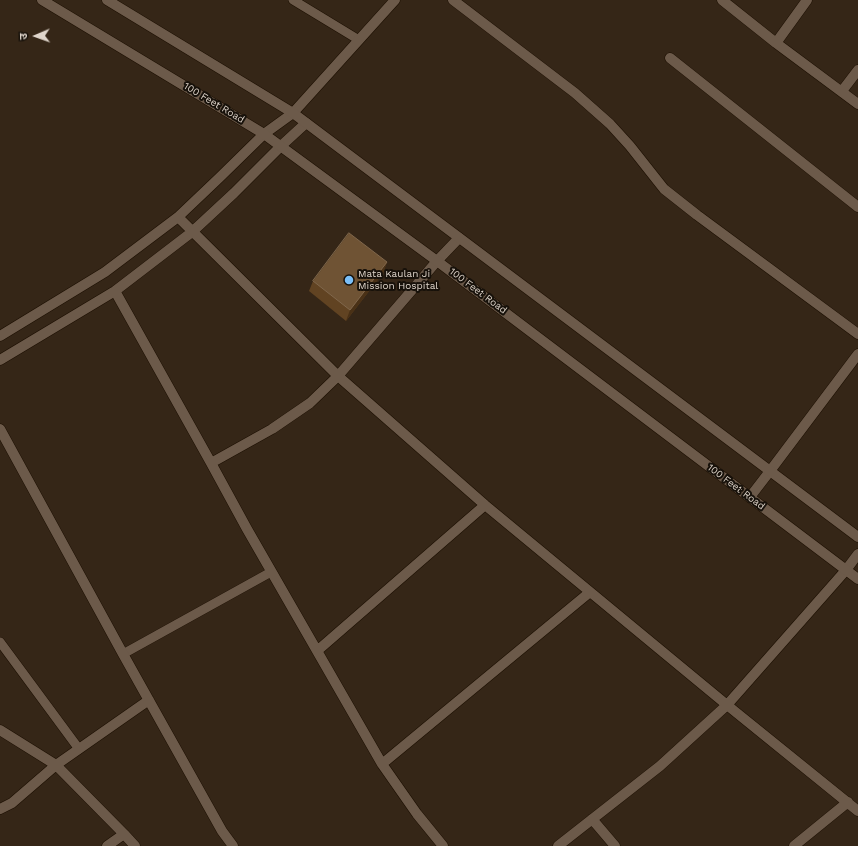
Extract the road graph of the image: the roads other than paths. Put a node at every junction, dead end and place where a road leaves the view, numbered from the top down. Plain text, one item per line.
1 (42, 0) edge
2 (107, 0) edge
3 (293, 0) edge
4 (395, 0) edge
5 (453, 0) edge
6 (722, 0) edge
7 (807, 0) edge
8 (359, 40) junction
9 (776, 43) junction
10 (670, 58) dead end
11 (858, 70) edge
12 (842, 91) junction
13 (858, 104) edge
14 (293, 113) junction
15 (306, 123) junction
16 (264, 134) junction
17 (281, 146) junction
18 (858, 207) edge
19 (178, 217) junction
20 (192, 232) junction
21 (459, 238) junction
22 (437, 261) junction
23 (115, 290) junction
24 (858, 334) edge
25 (0, 336) edge
26 (858, 354) edge
27 (0, 360) edge
28 (338, 376) junction
29 (0, 429) edge
30 (211, 462) junction
31 (770, 471) junction
32 (750, 497) junction
33 (485, 506) junction
34 (858, 537) edge
35 (858, 554) edge
36 (846, 570) junction
37 (272, 572) junction
38 (858, 579) edge
39 (590, 592) junction
40 (0, 642) edge
41 (316, 651) junction
42 (123, 654) junction
43 (149, 700) junction
44 (727, 705) junction
45 (0, 730) edge
46 (78, 749) junction
47 (382, 764) junction
48 (56, 765) junction
49 (848, 802) junction
50 (0, 809) edge
51 (858, 810) edge
52 (592, 819) junction
53 (124, 834) junction
54 (107, 846) edge
55 (135, 846) edge
56 (233, 846) edge
57 (443, 846) edge
58 (558, 846) edge
59 (615, 846) edge
60 (794, 846) edge

1 - 16 street, 100 Feet Road
2 - 14 street
3 - 8 lane
4 - 8 street
5 - 24 street
6 - 9 street
7 - 9 street
8 - 14 street
9 - 12 street
10 - 18 street
11 - 12 street
12 - 13 street
14 - 15 street
14 - 16 street
15 - 17 street
15 - 21 street
16 - 17 street, 100 Feet Road
16 - 19 street
17 - 20 street
17 - 22 street, 100 Feet Road
19 - 20 street
19 - 25 street
20 - 23 street
20 - 28 street
21 - 22 street
21 - 31 street
22 - 28 street
22 - 32 street, 100 Feet Road
23 - 27 street
23 - 30 street
26 - 31 street
28 - 30 street
28 - 33 street
29 - 42 street
30 - 37 street
31 - 32 street
31 - 34 street
32 - 36 street, 100 Feet Road
33 - 39 street
33 - 41 street
35 - 36 street
36 - 38 street, 100 Feet Road
36 - 44 street
37 - 41 street
37 - 42 lane
39 - 44 street
39 - 47 street
40 - 46 lane
41 - 47 street
42 - 43 street
43 - 46 street
43 - 56 street
44 - 49 street
44 - 52 street
45 - 48 street
46 - 48 street
47 - 57 street
48 - 50 street
48 - 53 street
49 - 51 street
49 - 60 street
52 - 58 street
52 - 59 street
53 - 54 street
53 - 55 street

